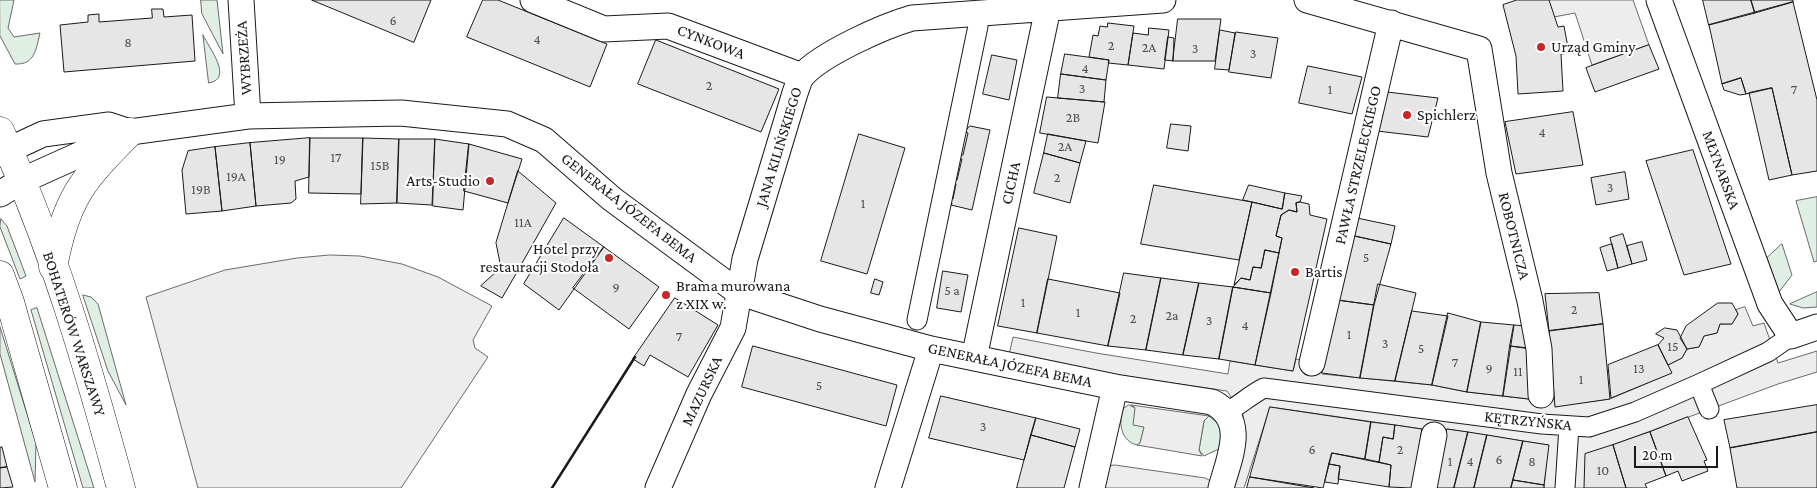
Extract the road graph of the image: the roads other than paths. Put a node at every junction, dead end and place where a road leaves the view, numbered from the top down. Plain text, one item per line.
1 (240, 0) edge
2 (533, 0) edge
3 (1164, 0) edge
4 (1307, 0) edge
5 (1659, 0) edge
6 (1048, 8) junction
7 (1391, 23) junction
8 (978, 26) dead end
9 (802, 76) junction
10 (248, 116) junction
11 (130, 132) junction
12 (3, 145) edge
13 (11, 188) edge
14 (54, 267) junction
15 (2, 284) edge
16 (738, 292) junction
17 (917, 320) dead end
18 (1817, 327) edge
19 (1791, 336) junction
20 (931, 349) junction
21 (974, 358) junction
22 (1312, 363) joint
23 (1699, 384) junction
24 (1116, 387) junction
25 (1309, 395) junction
26 (1541, 395) joint
27 (1709, 409) dead end
28 (1438, 410) junction
29 (1227, 412) junction
30 (1542, 424) junction
31 (1569, 426) junction
32 (1434, 435) joint
33 (63, 488) edge
34 (121, 488) edge
35 (658, 488) edge
36 (888, 488) edge
37 (1092, 488) edge
38 (1221, 488) edge
39 (1424, 488) edge
40 (1565, 488) edge

1 - 10 street, WYBRZEŻA
2 - 9 street, CYNKOWA
3 - 6 street, JANA KILIŃSKIEGO
4 - 7 street
5 - 19 street, MŁYNARSKA
6 - 9 street, JANA KILIŃSKIEGO
6 - 21 street, CICHA
7 - 22 street, PAWŁA STRZELECKIEGO
7 - 26 street, ROBOTNICZA
8 - 17 street
9 - 16 street, JANA KILIŃSKIEGO
10 - 11 street, GENERAŁA JÓZEFA BEMA
10 - 16 street, GENERAŁA JÓZEFA BEMA
11 - 12 street, GENERAŁA JÓZEFA BEMA
11 - 13 street, GENERAŁA JÓZEFA BEMA
11 - 14 main road
12 - 13 main road, GENERAŁA JÓZEFA BEMA
13 - 14 main road, BOHATERÓW WARSZAWY
14 - 34 main road, BOHATERÓW WARSZAWY
15 - 33 main road
16 - 20 street, GENERAŁA JÓZEFA BEMA
16 - 35 street, MAZURSKA
18 - 19 street, KĘTRZYŃSKA
19 - 23 street, KĘTRZYŃSKA
20 - 21 street, GENERAŁA JÓZEFA BEMA
20 - 36 street
21 - 24 street, GENERAŁA JÓZEFA BEMA
22 - 25 street, PAWŁA STRZELECKIEGO
23 - 27 street
23 - 31 street, KĘTRZYŃSKA
24 - 29 street, GENERAŁA JÓZEFA BEMA
24 - 37 street
25 - 28 street, KĘTRZYŃSKA
25 - 29 street, KĘTRZYŃSKA
26 - 30 street, ROBOTNICZA
28 - 30 street, KĘTRZYŃSKA
28 - 32 street
29 - 38 street
30 - 31 street, KĘTRZYŃSKA
31 - 40 street
32 - 39 street

